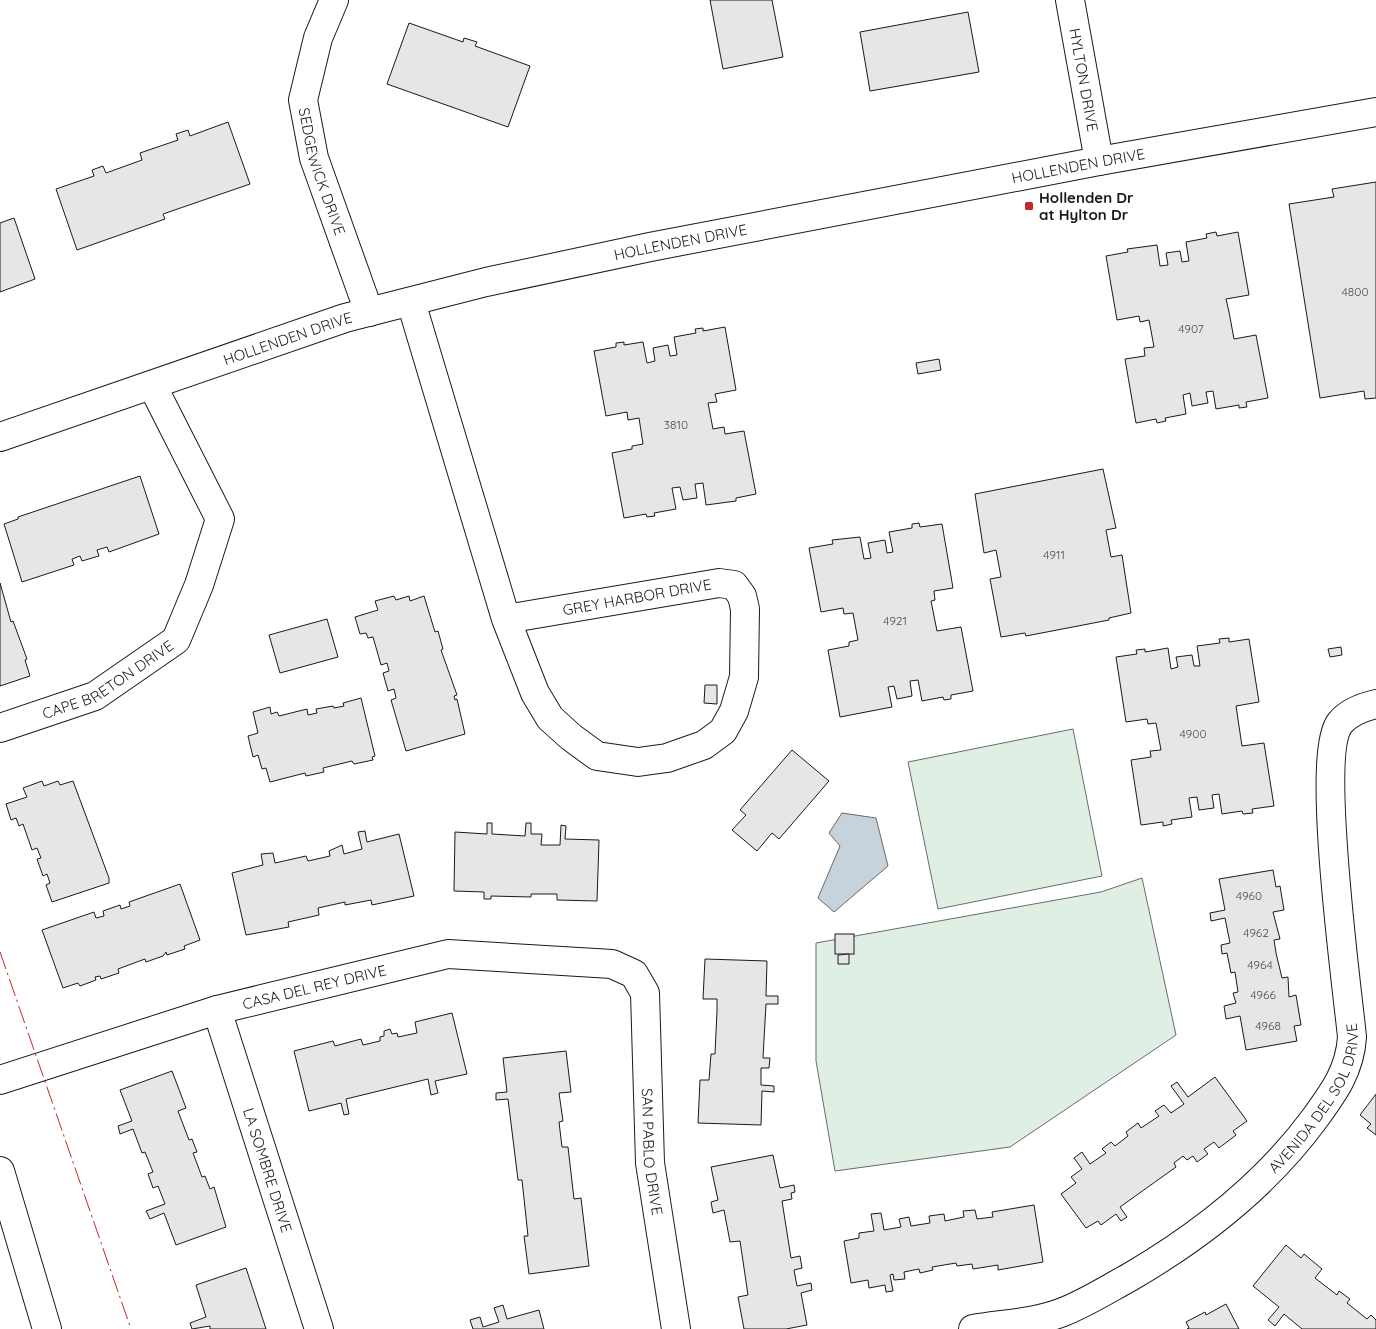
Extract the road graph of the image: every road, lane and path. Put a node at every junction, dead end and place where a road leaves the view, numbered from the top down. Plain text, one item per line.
1 (334, 0) edge
2 (1070, 0) edge
3 (1376, 112) edge
4 (1099, 161) junction
5 (411, 302) junction
6 (368, 312) junction
7 (152, 385) junction
8 (0, 437) edge
9 (506, 619) junction
10 (1376, 704) edge
11 (0, 728) edge
12 (634, 974) joint
13 (216, 1010) junction
14 (0, 1080) edge
15 (0, 1171) edge
16 (47, 1329) edge
17 (319, 1329) edge
18 (676, 1329) edge
19 (973, 1329) edge

1 - 6 street, SEDGEWICK DRIVE
2 - 4 street, HYLTON DRIVE
3 - 4 street, HOLLENDEN DRIVE
4 - 5 street, HOLLENDEN DRIVE
5 - 6 street, HOLLENDEN DRIVE
5 - 9 street, GREY HARBOR DRIVE
6 - 7 street, HOLLENDEN DRIVE
7 - 8 street, HOLLENDEN DRIVE
7 - 11 street, CAPE BRETON DRIVE
9 - 9 street, GREY HARBOR DRIVE
10 - 19 street, AVENIDA DEL SOL DRIVE
12 - 13 street, CASA DEL REY DRIVE
12 - 18 street, SAN PABLO DRIVE
13 - 14 street, CASA DEL REY DRIVE
13 - 17 street, LA SOMBRE DRIVE
15 - 16 street

